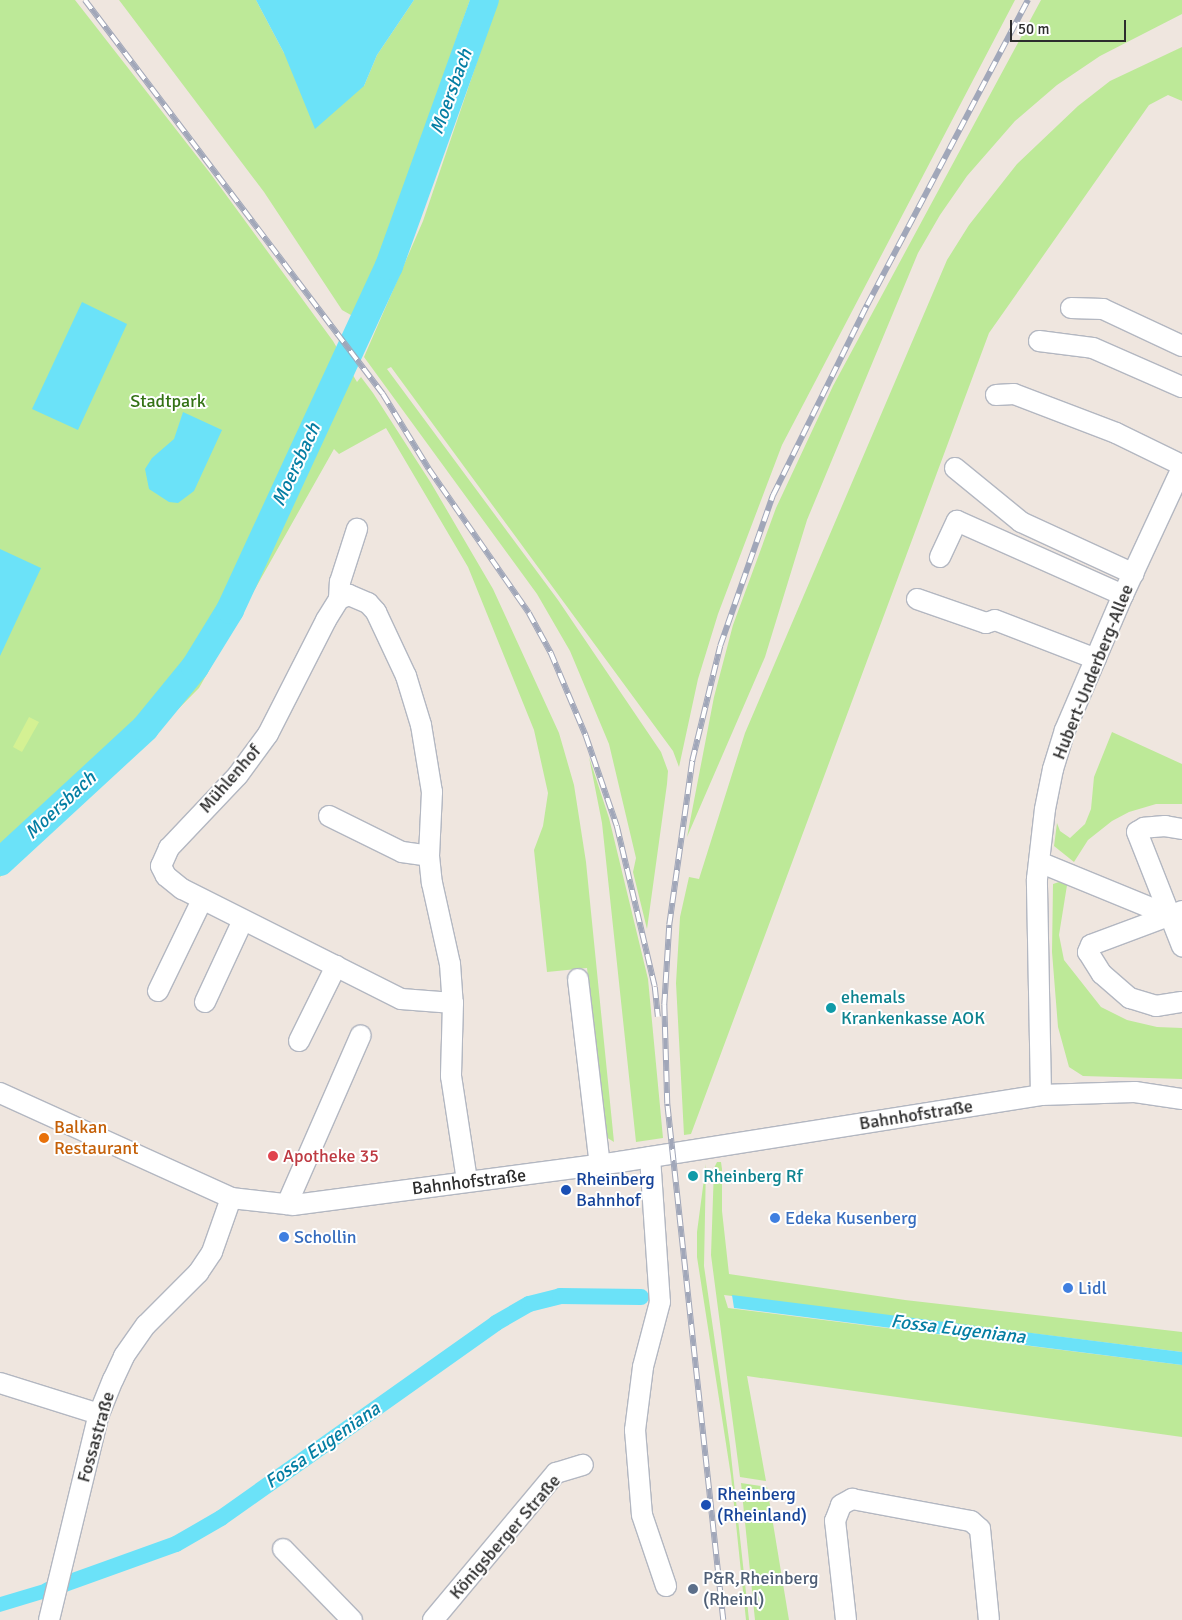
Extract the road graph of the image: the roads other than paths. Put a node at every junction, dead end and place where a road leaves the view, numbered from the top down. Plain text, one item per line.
1 (1071, 308) dead end
2 (1039, 341) dead end
3 (1182, 346) edge
4 (1182, 387) edge
5 (996, 395) dead end
6 (1182, 466) edge
7 (955, 468) dead end
8 (357, 529) dead end
9 (940, 557) dead end
10 (1134, 574) junction
11 (1123, 595) junction
12 (917, 598) dead end
13 (339, 599) junction
14 (1096, 659) junction
15 (329, 816) dead end
16 (1182, 829) edge
17 (429, 856) junction
18 (1039, 862) junction
19 (202, 900) junction
20 (1178, 915) edge
21 (243, 920) junction
22 (1182, 946) edge
23 (336, 966) junction
24 (578, 979) dead end
25 (158, 991) dead end
26 (204, 1002) dead end
27 (1182, 1002) edge
28 (453, 1003) junction
29 (361, 1035) dead end
30 (299, 1040) dead end
31 (0, 1093) edge
32 (1041, 1095) junction
33 (1182, 1099) edge
34 (650, 1157) junction
35 (600, 1165) junction
36 (468, 1181) junction
37 (231, 1198) junction
38 (287, 1204) junction
39 (0, 1384) edge
40 (99, 1414) junction
41 (583, 1466) dead end
42 (283, 1549) dead end
43 (666, 1586) dead end
44 (49, 1620) edge
45 (352, 1620) edge
46 (433, 1620) edge
47 (846, 1620) edge
48 (989, 1620) edge

1 - 3 street
2 - 4 street
5 - 6 street
6 - 10 street, Hubert-Underberg-Allee
7 - 10 street
8 - 13 street, Mühlenhof
9 - 11 street
10 - 11 street, Hubert-Underberg-Allee
11 - 14 street, Hubert-Underberg-Allee
12 - 14 street
13 - 17 street
13 - 19 street, Mühlenhof
14 - 18 street, Hubert-Underberg-Allee
15 - 17 street
16 - 20 street
17 - 28 street
18 - 20 street
18 - 32 street, Hubert-Underberg-Allee
19 - 21 street, Mühlenhof
19 - 25 street
20 - 22 street
20 - 27 street
21 - 23 street, Mühlenhof
21 - 26 street
23 - 28 street, Mühlenhof
23 - 30 street
24 - 35 street
28 - 36 street
29 - 38 street
31 - 37 street, Bahnhofstraße
32 - 33 street, Bahnhofstraße
32 - 34 street, Bahnhofstraße
34 - 35 street, Bahnhofstraße
34 - 43 street
35 - 36 street, Bahnhofstraße
36 - 38 street, Bahnhofstraße
37 - 38 street, Bahnhofstraße
37 - 40 street, Fossastraße
39 - 40 street
40 - 44 street, Fossastraße
41 - 46 street, Königsberger Straße
42 - 45 street
47 - 48 street

